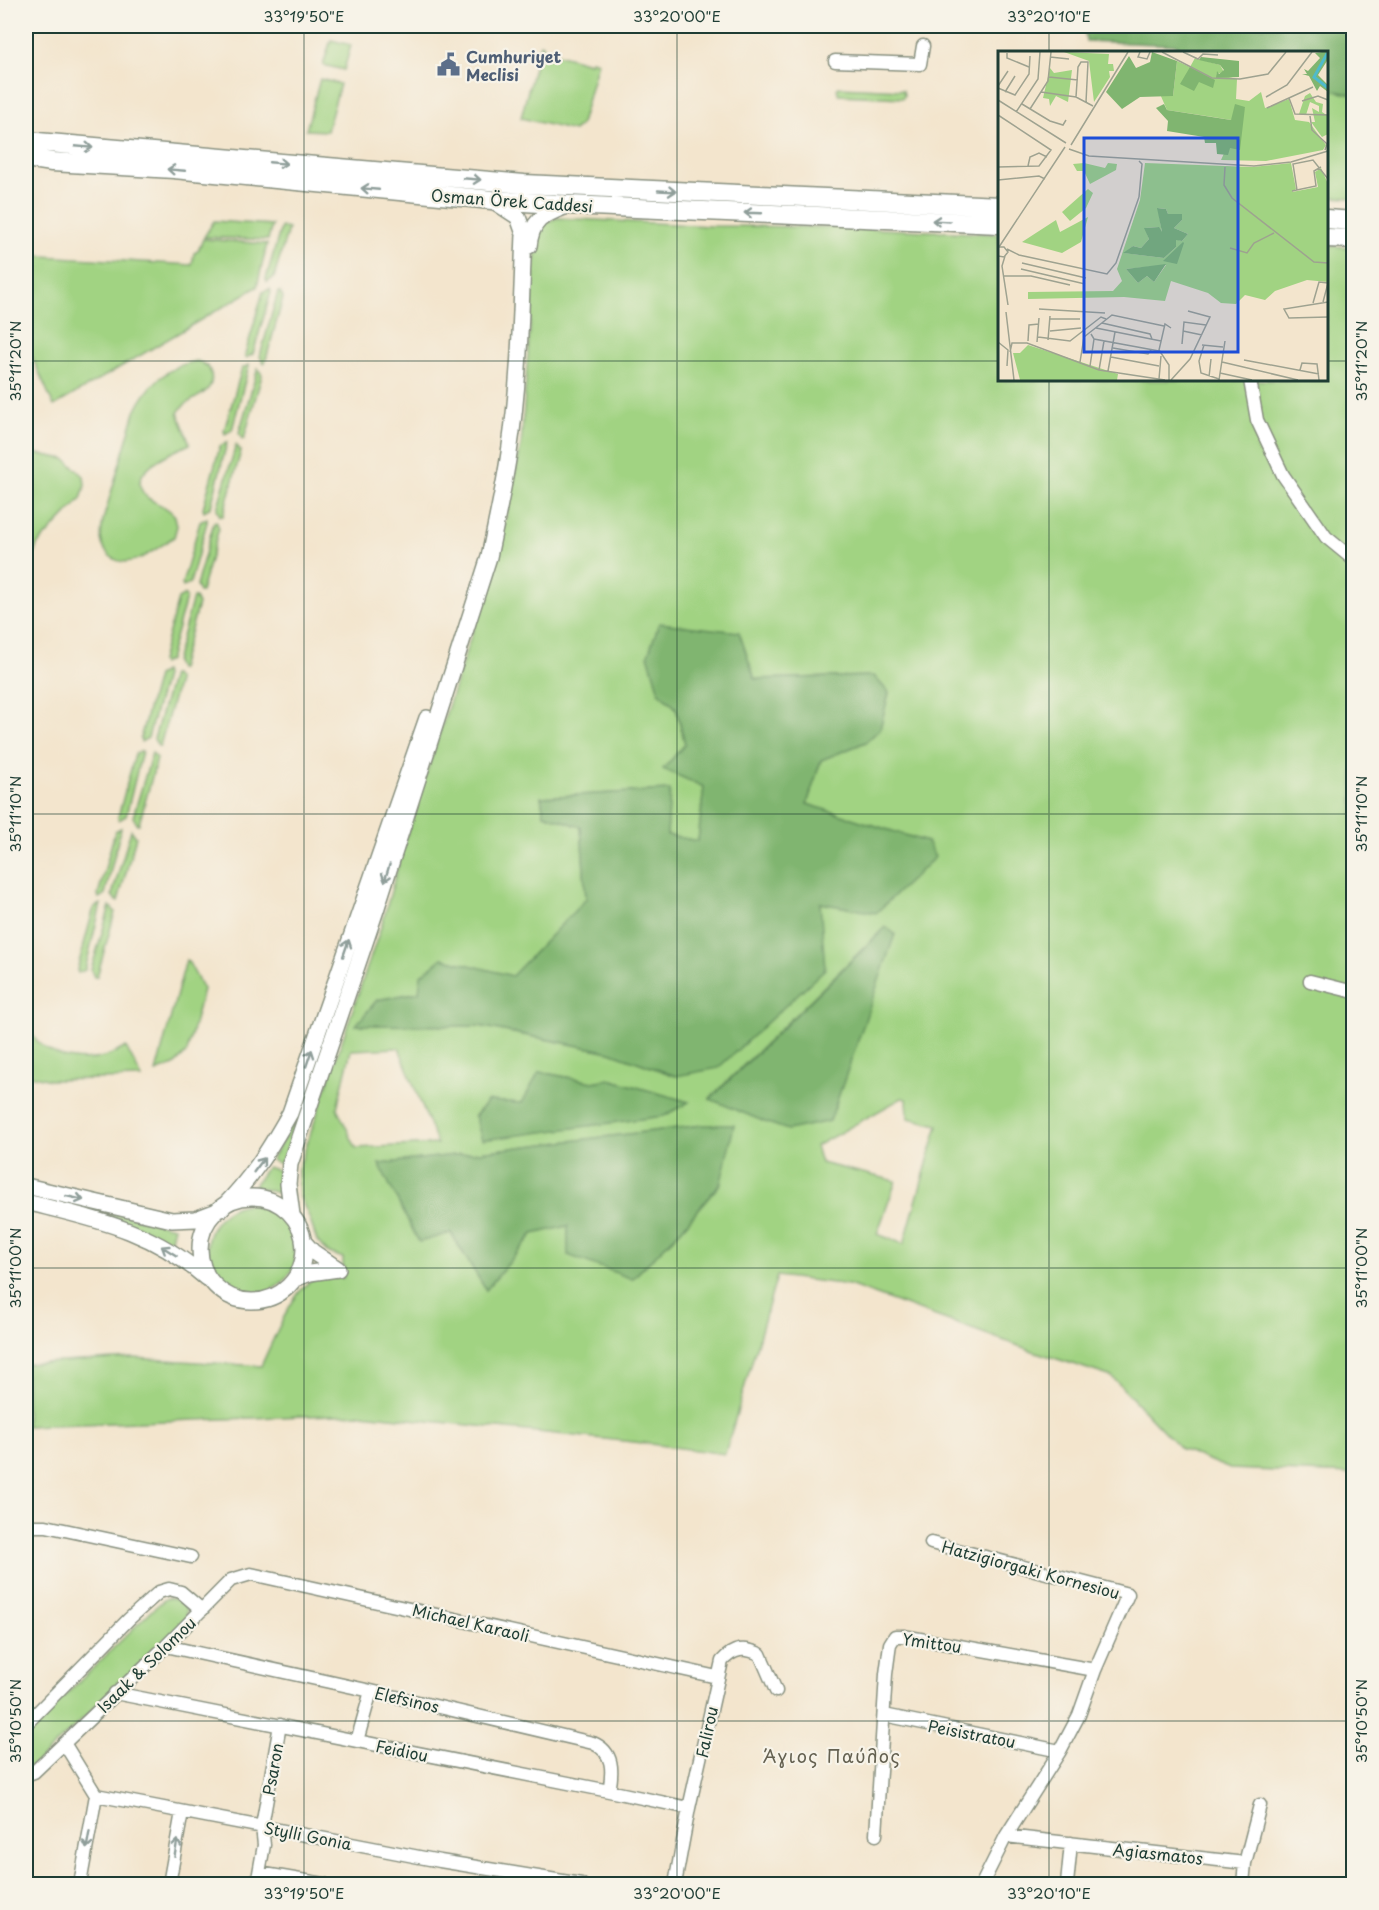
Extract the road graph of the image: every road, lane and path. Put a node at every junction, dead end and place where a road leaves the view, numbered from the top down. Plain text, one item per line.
1 (923, 45) dead end
2 (835, 61) dead end
3 (26, 141) edge
4 (26, 158) edge
5 (492, 200) junction
6 (569, 205) junction
7 (998, 206) edge
8 (1328, 219) edge
9 (1353, 220) edge
10 (998, 224) edge
11 (1328, 238) edge
12 (1353, 239) edge
13 (520, 329) junction
14 (1251, 381) edge
15 (496, 523) junction
16 (1353, 560) edge
17 (1310, 981) dead end
18 (1353, 992) edge
19 (26, 1186) edge
20 (26, 1202) edge
21 (220, 1209) junction
22 (292, 1215) junction
23 (303, 1241) junction
24 (295, 1279) junction
25 (209, 1281) junction
26 (26, 1526) edge
27 (931, 1543) dead end
28 (191, 1557) dead end
29 (226, 1585) joint
30 (202, 1610) junction
31 (166, 1646) junction
32 (1095, 1670) junction
33 (717, 1677) junction
34 (371, 1690) junction
35 (776, 1691) dead end
36 (115, 1693) junction
37 (884, 1715) junction
38 (26, 1724) edge
39 (280, 1725) junction
40 (357, 1741) junction
41 (64, 1743) junction
42 (1060, 1751) junction
43 (26, 1775) edge
44 (609, 1791) junction
45 (96, 1795) junction
46 (1260, 1805) dead end
47 (689, 1808) junction
48 (182, 1812) junction
49 (262, 1826) junction
50 (876, 1835) dead end
51 (1006, 1836) junction
52 (1071, 1843) junction
53 (1245, 1863) junction
54 (258, 1879) edge
55 (80, 1884) edge
56 (169, 1884) edge
57 (324, 1884) edge
58 (581, 1884) edge
59 (675, 1884) edge
60 (981, 1884) edge
61 (1067, 1884) edge
62 (1243, 1884) edge

1 - 2 street
3 -> 7 main road, Osman Örek Caddesi
5 -> 4 main road, Osman Örek Caddesi
5 - 6 main road, Osman Örek Caddesi
5 - 13 street
10 -> 6 main road, Osman Örek Caddesi
6 - 13 street
8 - 9 main road
11 - 12 main road
13 - 15 street
14 - 16 street
21 -> 15 street
15 -> 22 street
17 - 18 street
19 -> 21 street
25 -> 20 street
21 - 22 street
21 - 25 street
22 - 23 street
23 - 24 street
23 - 24 street
24 - 25 street
26 - 28 street
27 - 32 street, Hatzigiorgaki Kornesiou
29 - 30 street, Isaak & Solomou
29 - 33 street, Michael Karaoli
30 - 31 street, Isaak & Solomou
30 - 38 street
31 - 34 street, Elefsinos
31 - 36 street, Isaak & Solomou
32 - 37 street, Ymittou
32 - 42 street, Hatzigiorgaki Kornesiou
33 - 35 street, Falirou
33 - 47 street, Falirou
34 - 40 street
34 - 44 street, Elefsinos
36 - 39 street, Feidiou
36 - 41 street, Isaak & Solomou
37 - 42 street, Peisistratou
37 - 50 street, Ymittou
39 - 40 street, Feidiou
39 - 49 street, Psaron
40 - 44 street, Feidiou
41 - 43 street, Isaak & Solomou
41 - 45 street
42 - 51 street, Hatzigiorgaki Kornesiou
44 - 47 street, Feidiou
45 - 48 street, Stylli Gonia
45 -> 55 street
46 - 53 street
47 - 59 street, Falirou
48 - 49 street, Stylli Gonia
56 -> 48 street
49 - 54 street, Psaron
49 - 58 street, Stylli Gonia
51 - 52 street, Agiasmatos
51 - 60 street, Hatzigiorgaki Kornesiou
52 - 53 street, Agiasmatos
52 - 61 street
53 - 62 street
54 - 57 street

